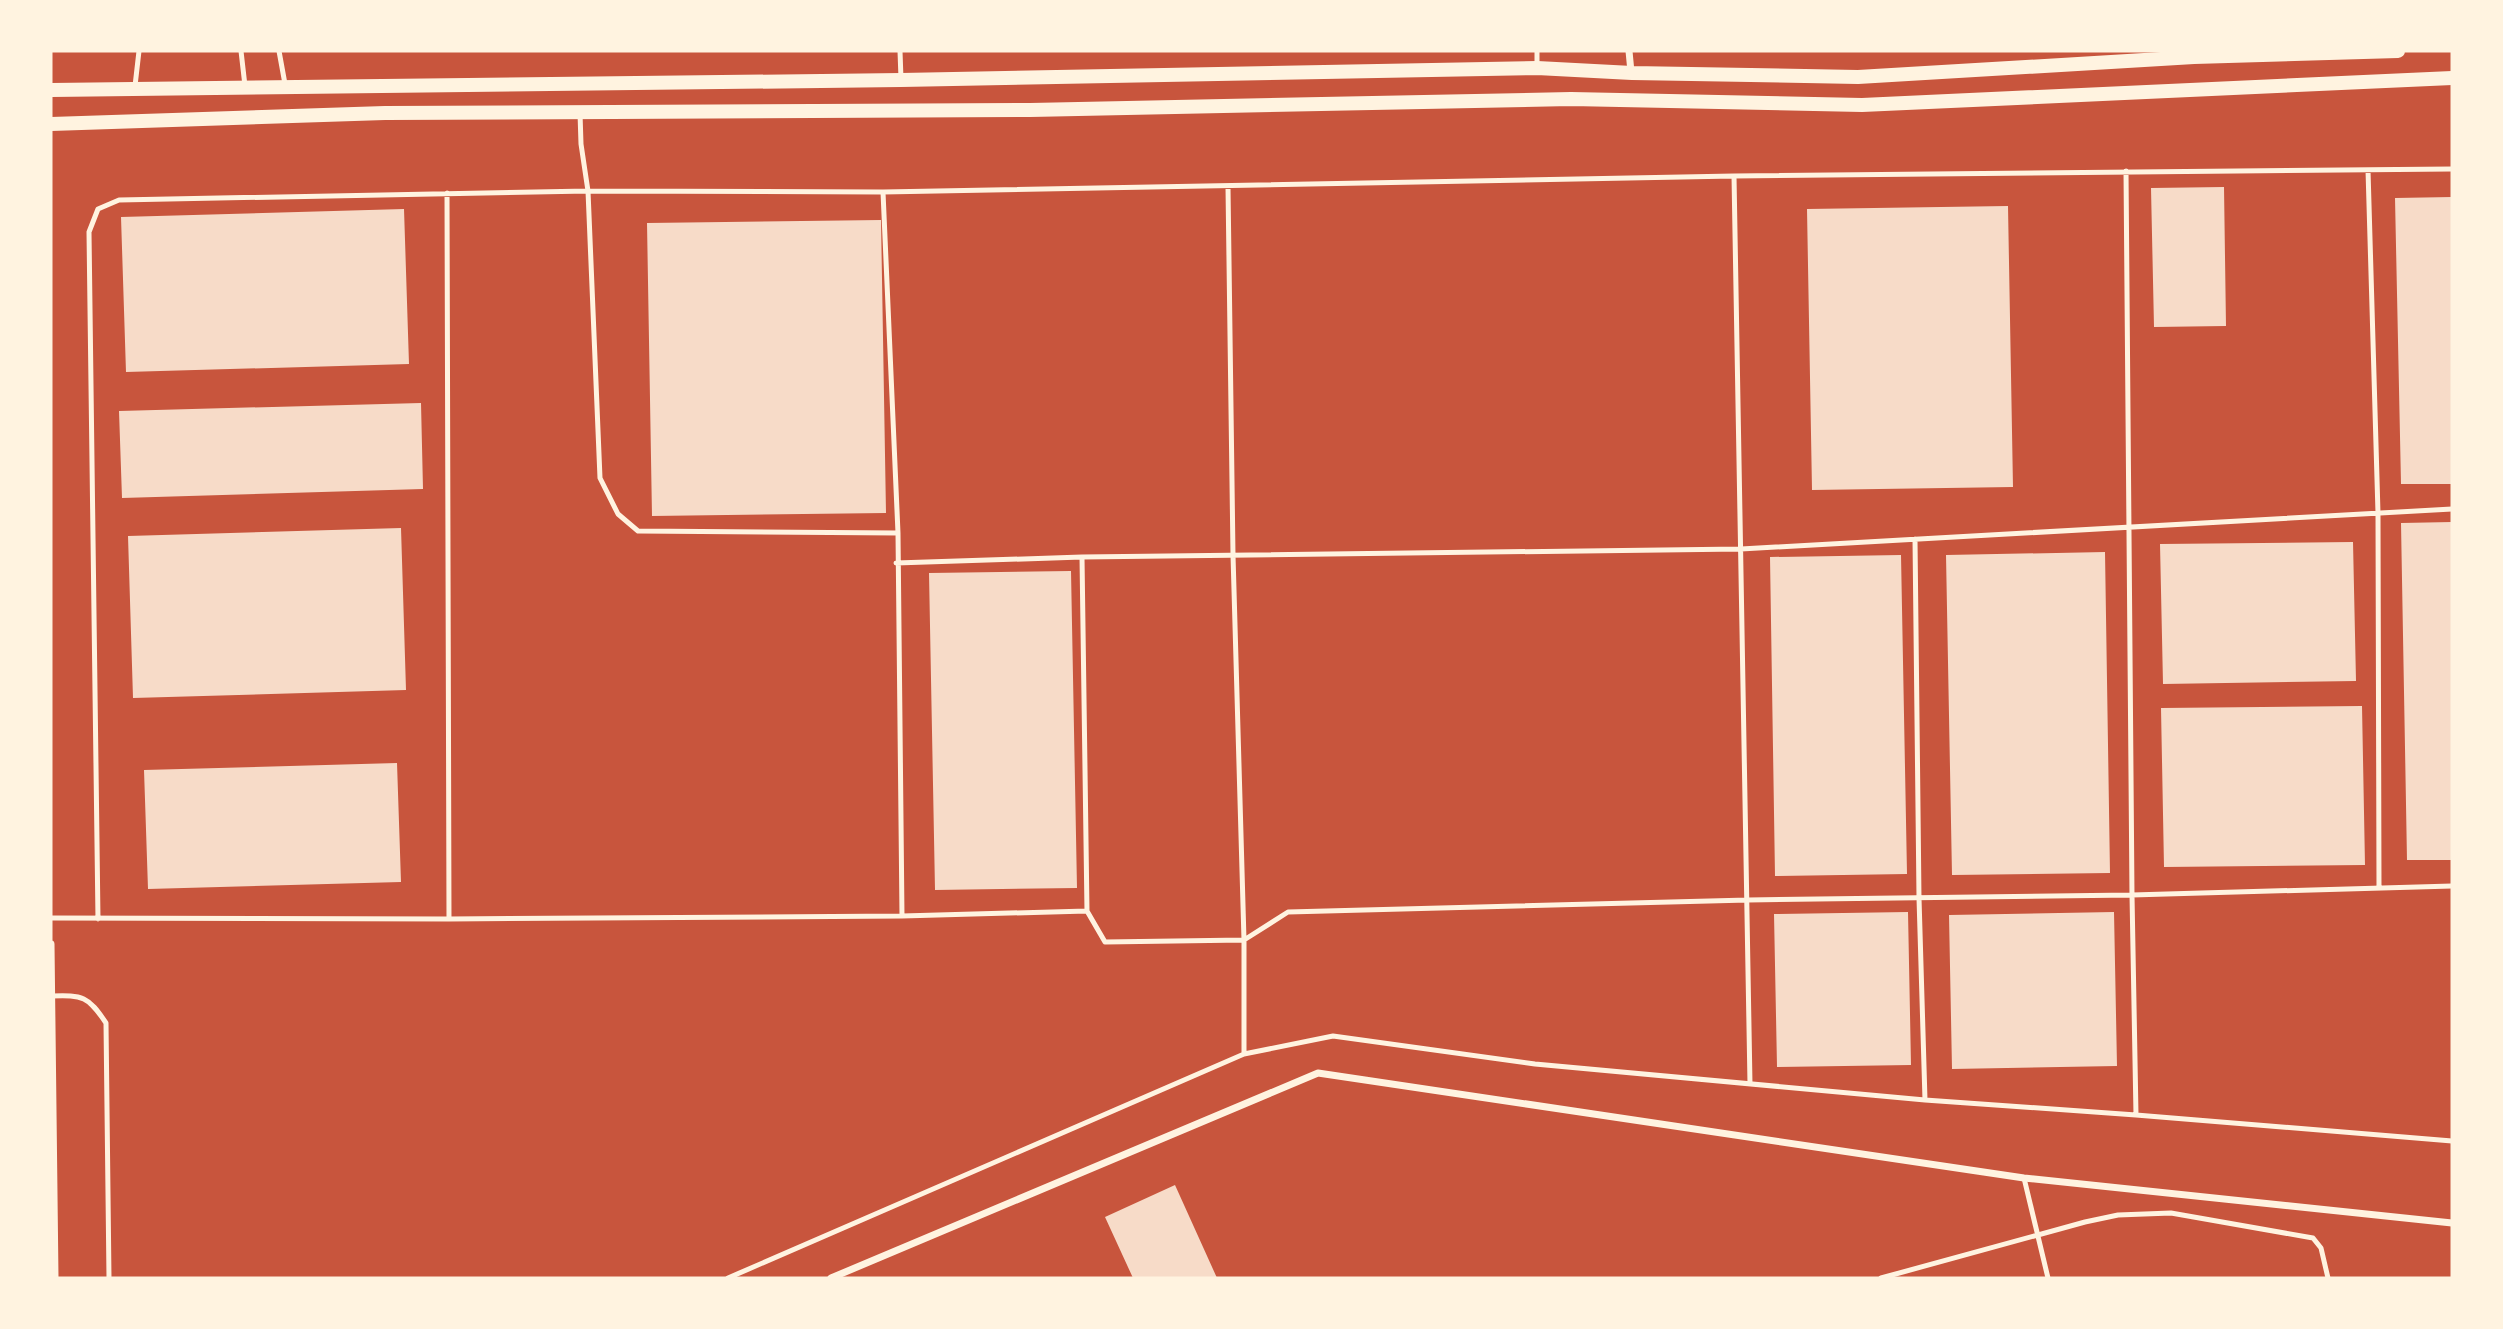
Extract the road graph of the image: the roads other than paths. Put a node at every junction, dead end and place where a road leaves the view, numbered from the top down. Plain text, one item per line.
1 (139, 51) edge
2 (241, 51) edge
3 (279, 51) edge
4 (900, 51) edge
5 (1537, 51) edge
6 (1629, 51) edge
7 (2398, 51) edge
8 (2194, 54) edge
9 (1537, 68) junction
10 (1632, 73) junction
11 (2452, 78) edge
12 (901, 80) junction
13 (245, 87) junction
14 (286, 87) junction
15 (135, 89) junction
16 (51, 90) edge
17 (580, 113) junction
18 (51, 124) edge
19 (2452, 169) edge
20 (2368, 170) junction
21 (2126, 171) junction
22 (1734, 176) junction
23 (1228, 187) junction
24 (588, 191) junction
25 (883, 192) junction
26 (447, 193) junction
27 (2452, 509) edge
28 (2378, 513) junction
29 (2128, 529) junction
30 (898, 533) junction
31 (1915, 540) junction
32 (1741, 549) junction
33 (1233, 555) junction
34 (1082, 557) junction
35 (896, 563) junction
36 (2452, 886) edge
37 (2379, 887) junction
38 (2132, 895) junction
39 (1919, 898) junction
40 (1748, 900) junction
41 (1087, 911) junction
42 (902, 916) junction
43 (51, 918) edge
44 (98, 919) junction
45 (449, 919) junction
46 (1244, 940) junction
47 (51, 944) edge
48 (51, 996) edge
49 (1244, 1054) junction
50 (1751, 1084) junction
51 (1924, 1100) junction
52 (2136, 1115) junction
53 (2452, 1141) edge
54 (2024, 1178) junction
55 (2452, 1223) edge
56 (2037, 1234) junction
57 (55, 1278) edge
58 (109, 1278) edge
59 (728, 1278) edge
60 (831, 1278) edge
61 (1881, 1278) edge
62 (2048, 1278) edge
63 (2328, 1278) edge

1 - 15 lane
2 - 13 lane
3 - 14 lane
4 - 12 lane
5 - 9 lane
6 - 10 street
7 - 8 main road
8 - 10 main road
9 - 10 main road
9 - 12 main road
11 - 17 main road
12 - 14 main road
13 - 14 main road
13 - 15 main road
15 - 16 main road
17 - 18 main road
17 - 24 lane
19 - 20 lane
20 - 21 lane
20 - 28 lane
21 - 22 lane
21 - 29 lane
22 - 23 lane
22 - 32 lane
23 - 25 lane
23 - 33 lane
24 - 25 lane
24 - 26 lane
24 - 30 lane
25 - 30 lane
26 - 44 lane
26 - 45 lane
27 - 28 lane
28 - 29 lane
28 - 37 lane
29 - 31 lane
29 - 38 lane
30 - 35 lane
31 - 32 lane
31 - 39 lane
32 - 33 lane
32 - 40 lane
33 - 34 lane
33 - 46 lane
34 - 35 lane
34 - 41 lane
35 - 42 lane
36 - 37 lane
37 - 38 lane
38 - 39 lane
38 - 52 lane
39 - 40 lane
39 - 51 lane
40 - 46 lane
40 - 50 lane
41 - 42 lane
41 - 46 lane
42 - 45 lane
43 - 44 lane
44 - 45 lane
46 - 49 lane
47 - 48 street
48 - 57 street
48 - 58 lane
49 - 50 lane
49 - 59 lane
50 - 51 lane
51 - 52 lane
52 - 53 lane
54 - 55 street
54 - 56 lane
54 - 60 street
56 - 61 lane
56 - 62 lane
56 - 63 lane

